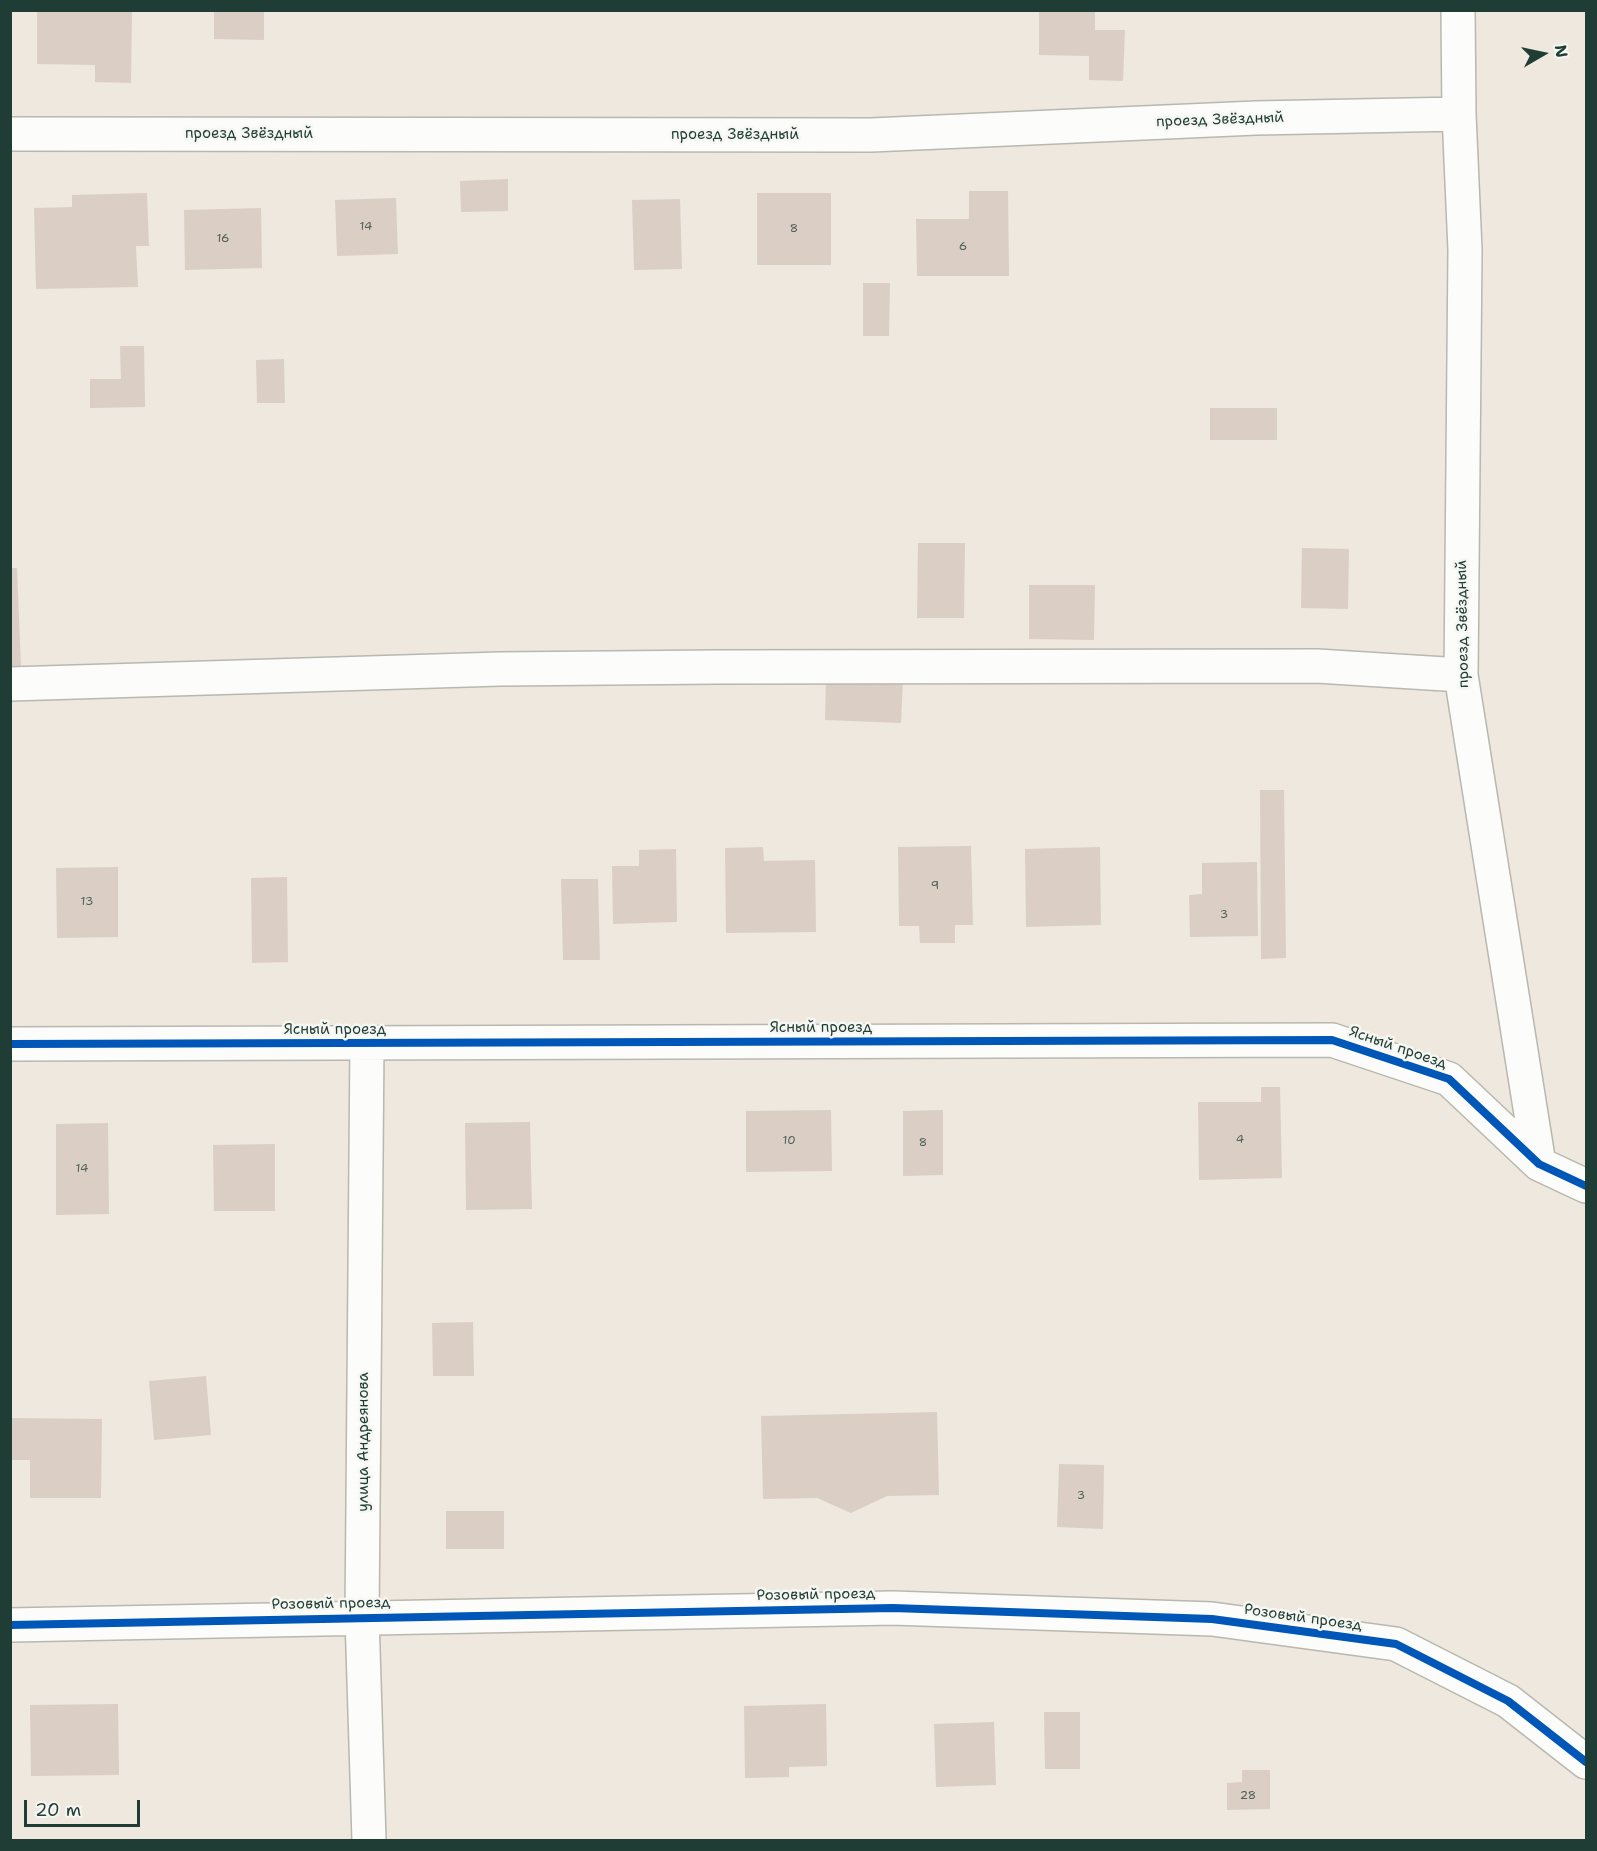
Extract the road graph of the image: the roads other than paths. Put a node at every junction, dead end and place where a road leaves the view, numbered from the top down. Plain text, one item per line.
1 (1458, 10) edge
2 (1459, 114) junction
3 (10, 134) edge
4 (1461, 675) junction
5 (10, 684) edge
6 (367, 1043) junction
7 (10, 1044) edge
8 (1539, 1164) junction
9 (1586, 1186) edge
10 (362, 1617) junction
11 (10, 1625) edge
12 (1587, 1762) edge
13 (369, 1840) edge

1 - 2 street, проезд Звёздный
2 - 3 street, проезд Звёздный
2 - 4 street, проезд Звёздный
4 - 5 street
4 - 8 street, проезд Звёздный
6 - 7 street, Ясный проезд
6 - 8 street, Ясный проезд
6 - 10 street, улица Андреянова
8 - 9 street, Ясный проезд
10 - 11 street, Розовый проезд
10 - 12 street, Розовый проезд
10 - 13 street, улица Андреянова

